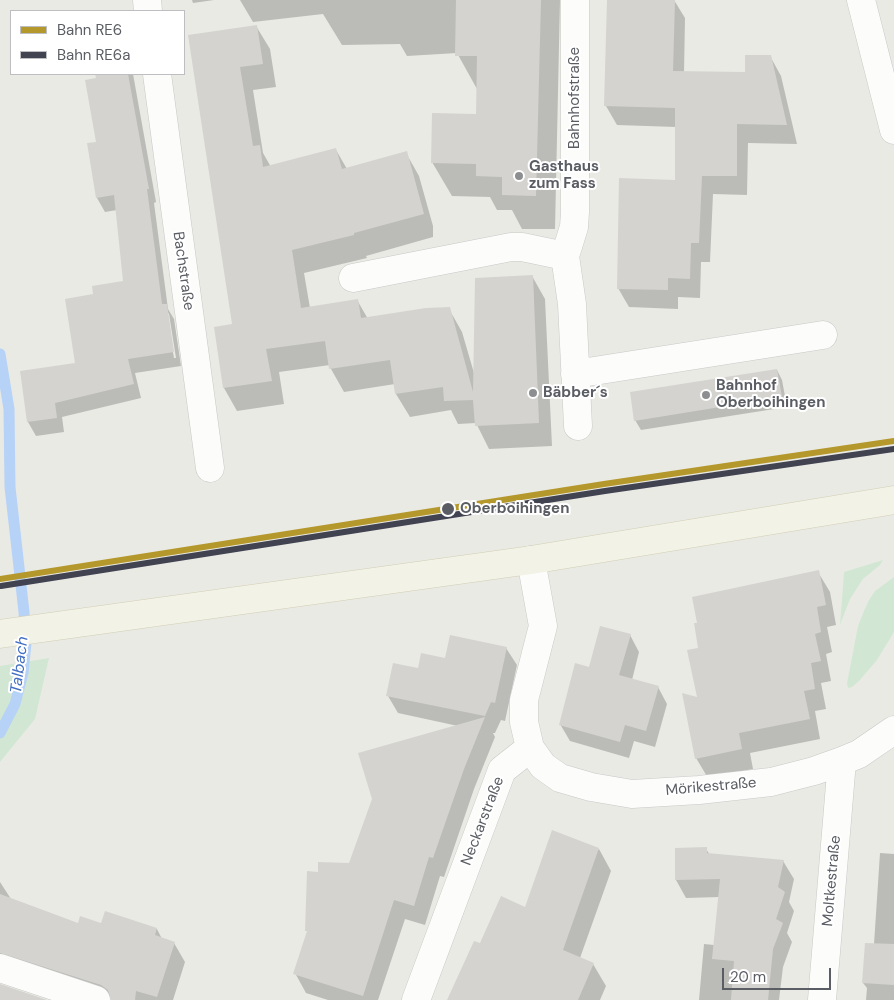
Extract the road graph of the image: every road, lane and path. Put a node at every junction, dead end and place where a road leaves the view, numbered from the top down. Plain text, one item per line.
1 (575, 0) edge
2 (862, 0) edge
3 (157, 75) edge
4 (894, 130) edge
5 (566, 256) junction
6 (353, 278) dead end
7 (823, 335) dead end
8 (575, 374) junction
9 (578, 426) dead end
10 (210, 468) dead end
11 (886, 502) edge
12 (531, 560) junction
13 (0, 634) edge
14 (894, 730) edge
15 (530, 748) junction
16 (842, 761) junction
17 (0, 968) edge
18 (96, 1000) edge
19 (416, 1000) edge
20 (822, 1000) edge

1 - 5 street, Bahnhofstraße
2 - 4 street
3 - 10 street, Bachstraße
5 - 6 street
5 - 8 street, Bahnhofstraße
7 - 8 street
8 - 9 street, Bahnhofstraße
11 - 12 main road
12 - 13 main road
12 - 15 street
14 - 16 street, Mörikestraße
15 - 16 street, Mörikestraße
15 - 19 street, Neckarstraße
16 - 20 street, Moltkestraße
17 - 18 street

